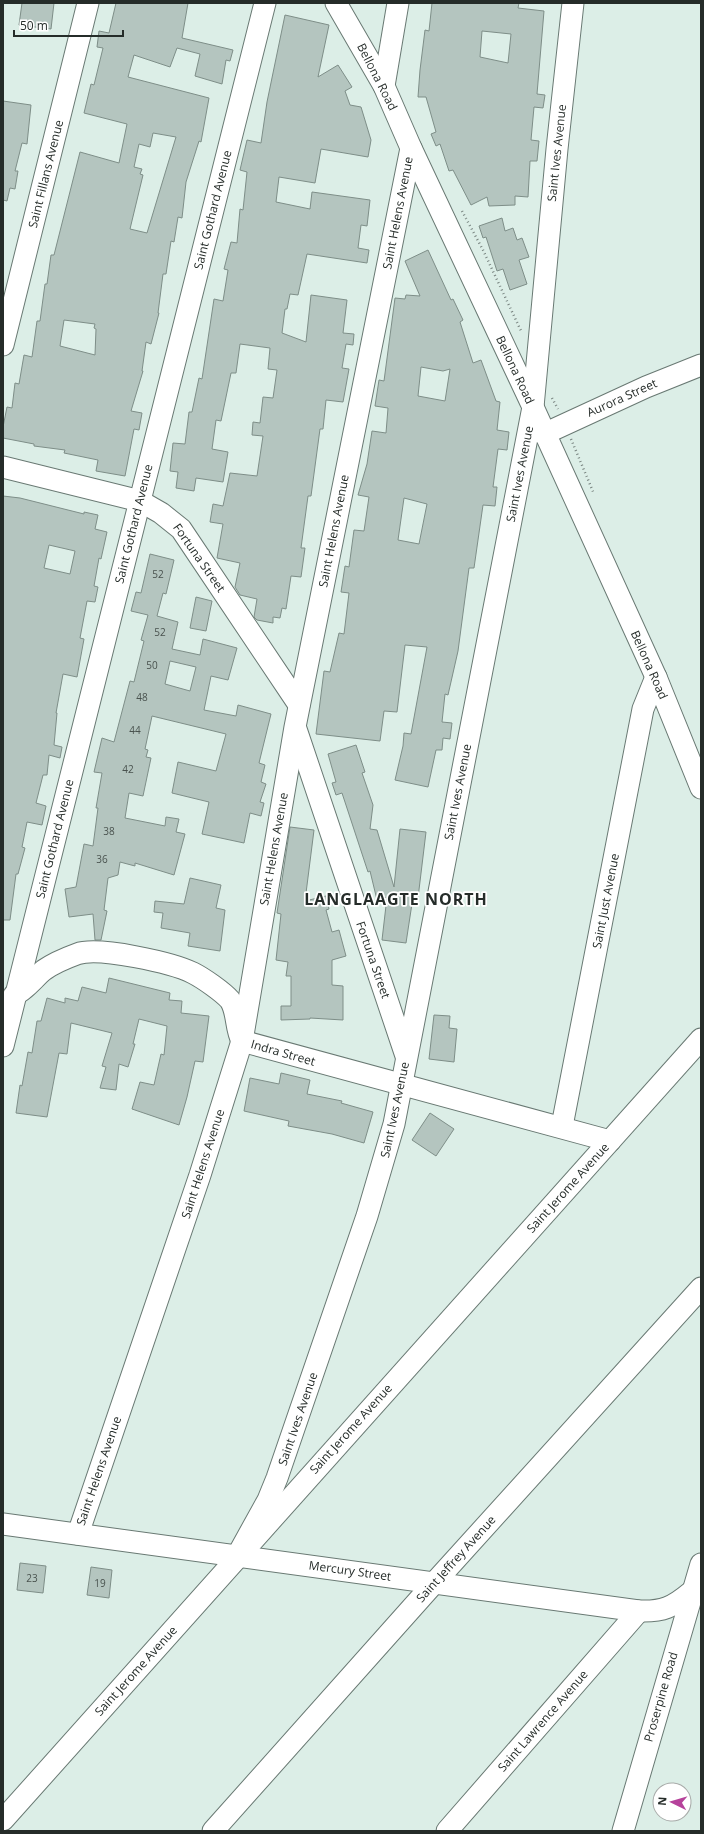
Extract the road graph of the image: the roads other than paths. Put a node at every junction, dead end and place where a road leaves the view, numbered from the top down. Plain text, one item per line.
1 (88, 3) edge
2 (265, 3) edge
3 (336, 3) edge
4 (398, 3) edge
5 (573, 3) edge
6 (384, 86) junction
7 (411, 148) junction
8 (3, 345) edge
9 (701, 365) edge
10 (533, 407) junction
11 (544, 434) junction
12 (3, 467) edge
13 (140, 501) junction
14 (656, 678) junction
15 (299, 706) junction
16 (295, 727) junction
17 (701, 788) edge
18 (10, 995) edge
19 (701, 1039) edge
20 (242, 1041) junction
21 (3, 1046) edge
22 (406, 1057) junction
23 (402, 1085) junction
24 (562, 1126) junction
25 (610, 1141) junction
26 (701, 1288) edge
27 (3, 1524) edge
28 (78, 1534) junction
29 (237, 1556) junction
30 (701, 1564) edge
31 (434, 1582) junction
32 (692, 1592) junction
33 (639, 1610) junction
34 (3, 1820) edge
35 (213, 1831) edge
36 (447, 1831) edge
37 (623, 1831) edge

1 - 8 street, Saint Fillans Avenue
2 - 13 street, Saint Gothard Avenue
3 - 6 street, Bellona Road
4 - 6 street
5 - 10 street, Saint Ives Avenue
6 - 7 street, Bellona Road
7 - 10 street, Bellona Road
7 - 15 street, Saint Helens Avenue
9 - 11 street, Aurora Street
10 - 11 street, Bellona Road
10 - 22 street, Saint Ives Avenue
11 - 14 street, Bellona Road
12 - 13 street, Fortuna Street
13 - 15 street, Fortuna Street
13 - 18 street, Saint Gothard Avenue
14 - 17 street, Bellona Road
14 - 24 street, Saint Just Avenue
15 - 16 street, Saint Helens Avenue
16 - 20 street, Saint Helens Avenue
16 - 22 street, Fortuna Street
18 - 20 street, Indra Street
18 - 21 street, Saint Gothard Avenue
19 - 25 street, Saint Jerome Avenue
20 - 23 street, Indra Street
20 - 28 street, Saint Helens Avenue
22 - 23 street, Saint Ives Avenue
23 - 24 street, Indra Street
23 - 29 street, Saint Ives Avenue
24 - 25 street, Indra Street
25 - 29 street, Saint Jerome Avenue
26 - 31 street, Saint Jeffrey Avenue
27 - 28 street, Mercury Street
28 - 29 street, Mercury Street
29 - 31 street, Mercury Street
29 - 34 street, Saint Jerome Avenue
30 - 32 street, Proserpine Road
31 - 33 street, Mercury Street
31 - 35 street, Saint Jeffrey Avenue
32 - 33 street, Mercury Street
32 - 37 street, Proserpine Road
33 - 36 street, Saint Lawrence Avenue

